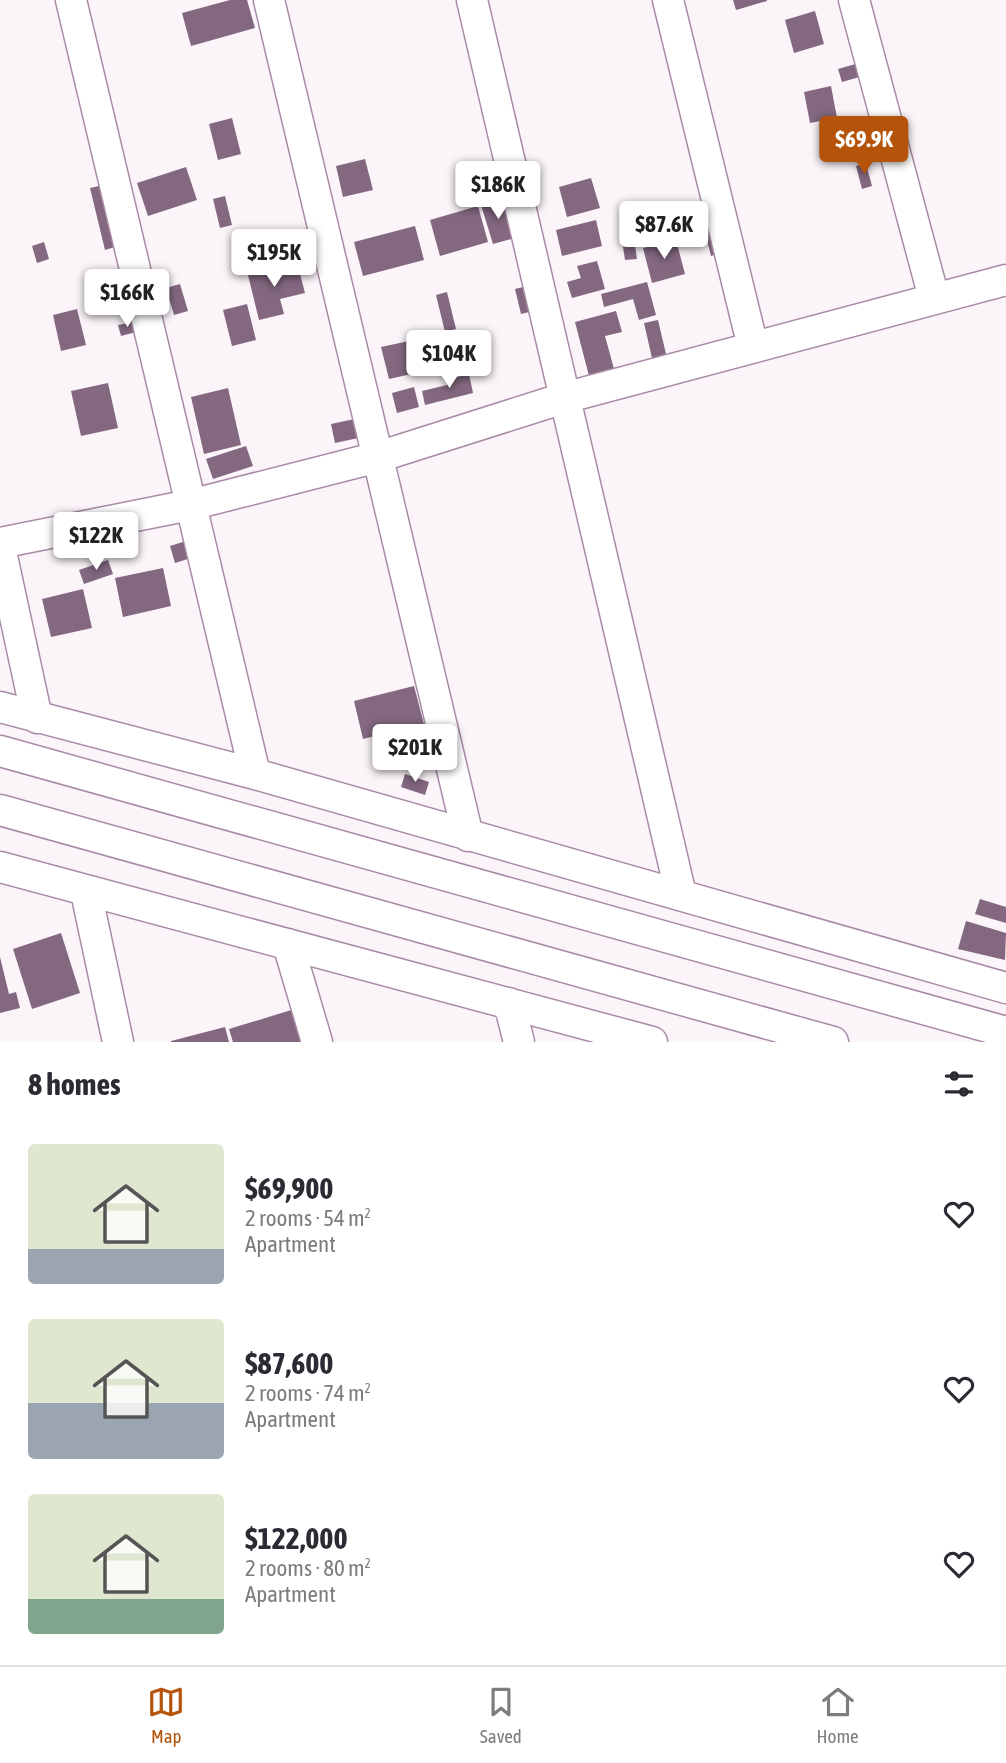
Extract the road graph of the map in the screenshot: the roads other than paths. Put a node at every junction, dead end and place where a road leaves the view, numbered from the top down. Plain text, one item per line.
1 (71, 0) edge
2 (269, 0) edge
3 (472, 0) edge
4 (668, 0) edge
5 (855, 0) edge
6 (1006, 280) edge
7 (934, 298) junction
8 (753, 347) junction
9 (564, 398) junction
10 (378, 457) junction
11 (190, 505) junction
12 (0, 545) edge
13 (0, 707) edge
14 (37, 718) junction
15 (0, 751) edge
16 (255, 774) junction
17 (0, 810) edge
18 (468, 836) junction
19 (0, 867) edge
20 (86, 892) junction
21 (681, 895) junction
22 (288, 944) junction
23 (1006, 988) edge
24 (509, 1003) junction
25 (1006, 1032) edge
26 (118, 1042) edge
27 (317, 1042) edge
28 (519, 1042) edge
29 (652, 1042) edge
30 (833, 1042) edge

1 - 11 street
2 - 10 street
3 - 9 street
4 - 8 street
5 - 7 street
6 - 7 street
7 - 8 street
8 - 9 street
9 - 10 street
9 - 21 street
10 - 11 street
10 - 18 street
11 - 12 street
11 - 16 street
12 - 14 street
13 - 14 street
14 - 16 street
15 - 25 street
16 - 18 street
17 - 30 street
18 - 21 street
19 - 20 street
20 - 22 street
20 - 26 street
21 - 23 street
22 - 24 street
22 - 27 street
24 - 28 street
24 - 29 street

